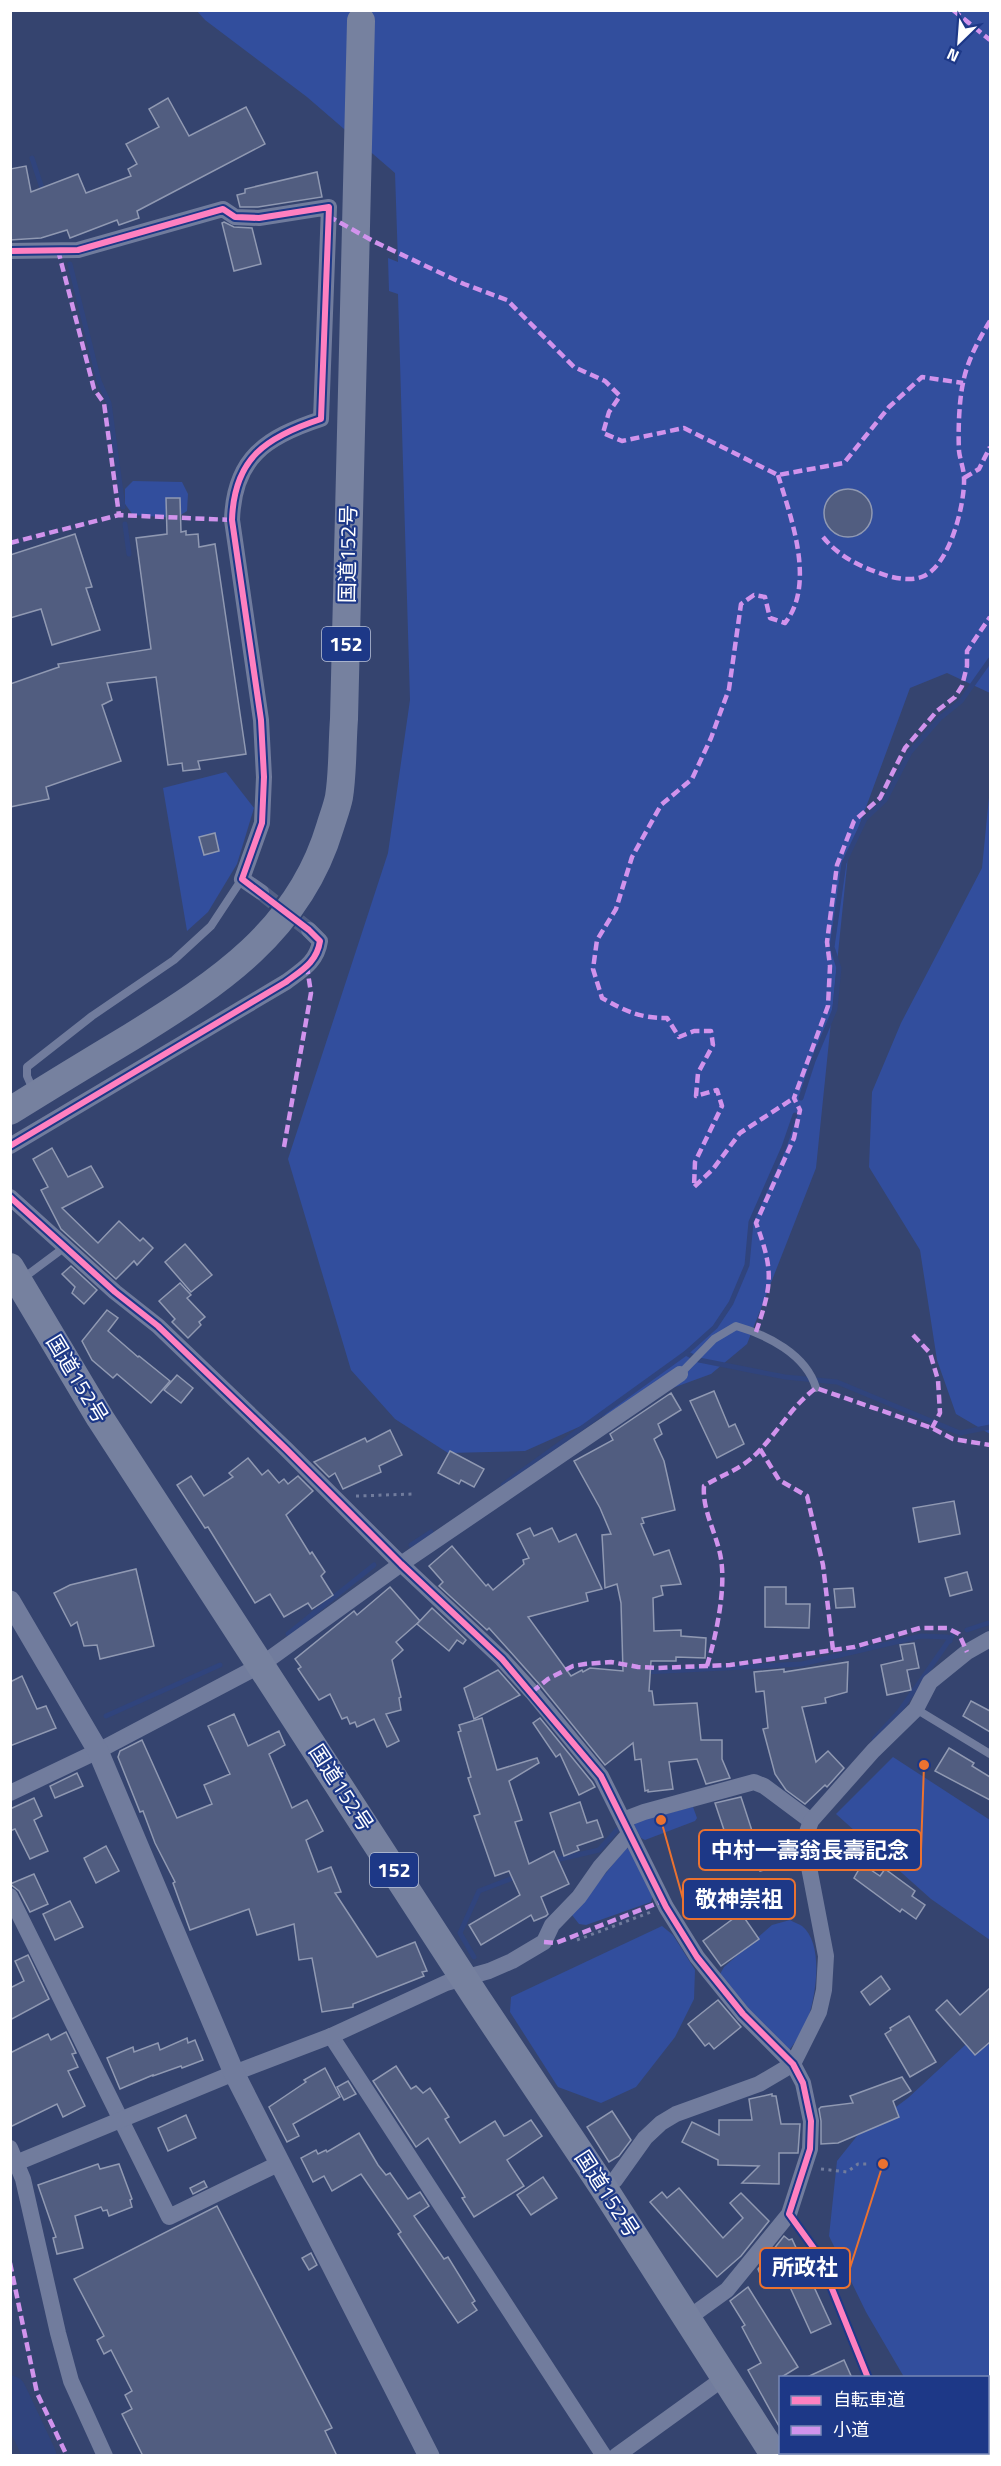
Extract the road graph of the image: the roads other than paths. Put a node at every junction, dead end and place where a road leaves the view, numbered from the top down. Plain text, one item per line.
1 (361, 21) dead end
2 (10, 251) edge
3 (242, 879) junction
4 (261, 892) tunnel mouth
5 (309, 930) tunnel mouth
6 (36, 1095) junction
7 (10, 1111) edge
8 (10, 1146) edge
9 (10, 1197) edge
10 (65, 1247) junction
11 (15, 1274) edge
12 (683, 1370) joint
13 (816, 1388) dead end
14 (401, 1564) junction
15 (10, 1601) edge
16 (990, 1639) edge
17 (261, 1665) junction
18 (916, 1709) junction
19 (98, 1751) junction
20 (990, 1754) edge
21 (10, 1793) edge
22 (626, 1827) junction
23 (808, 1827) junction
24 (10, 1896) edge
25 (464, 1979) junction
26 (331, 2036) junction
27 (793, 2064) junction
28 (234, 2073) junction
29 (120, 2119) junction
30 (13, 2155) edge
31 (280, 2163) junction
32 (603, 2187) junction
33 (789, 2214) junction
34 (687, 2319) junction
35 (867, 2376) edge
36 (724, 2378) junction
37 (105, 2456) edge
38 (429, 2456) edge
39 (604, 2456) edge
40 (616, 2456) edge
41 (775, 2456) edge

1 - 6 highway, 国道152号 / 152
2 - 3 street
3 - 4 street
3 - 6 lane
5 - 8 street
6 - 7 highway, 国道152号 / 152
9 - 10 street
10 - 11 lane
10 - 14 street
11 - 17 highway, 国道152号 / 152
12 - 13 lane
12 - 14 street
14 - 17 street
14 - 22 street
15 - 19 street
16 - 18 street
17 - 19 street
17 - 25 highway, 国道152号 / 152
18 - 20 lane
18 - 23 street
19 - 21 street
19 - 28 street
22 - 23 street
22 - 25 street
22 - 27 street
23 - 27 street
24 - 29 street
25 - 26 street
25 - 32 highway, 国道152号 / 152
26 - 28 street
26 - 39 street
27 - 32 street
27 - 33 street
28 - 29 street
28 - 31 street
29 - 30 street
29 - 31 street
30 - 37 street
31 - 38 street
32 - 34 highway, 国道152号 / 152
33 - 34 street
33 - 35 lane
34 - 36 highway, 国道152号 / 152
36 - 40 street
36 - 41 highway, 国道152号 / 152

